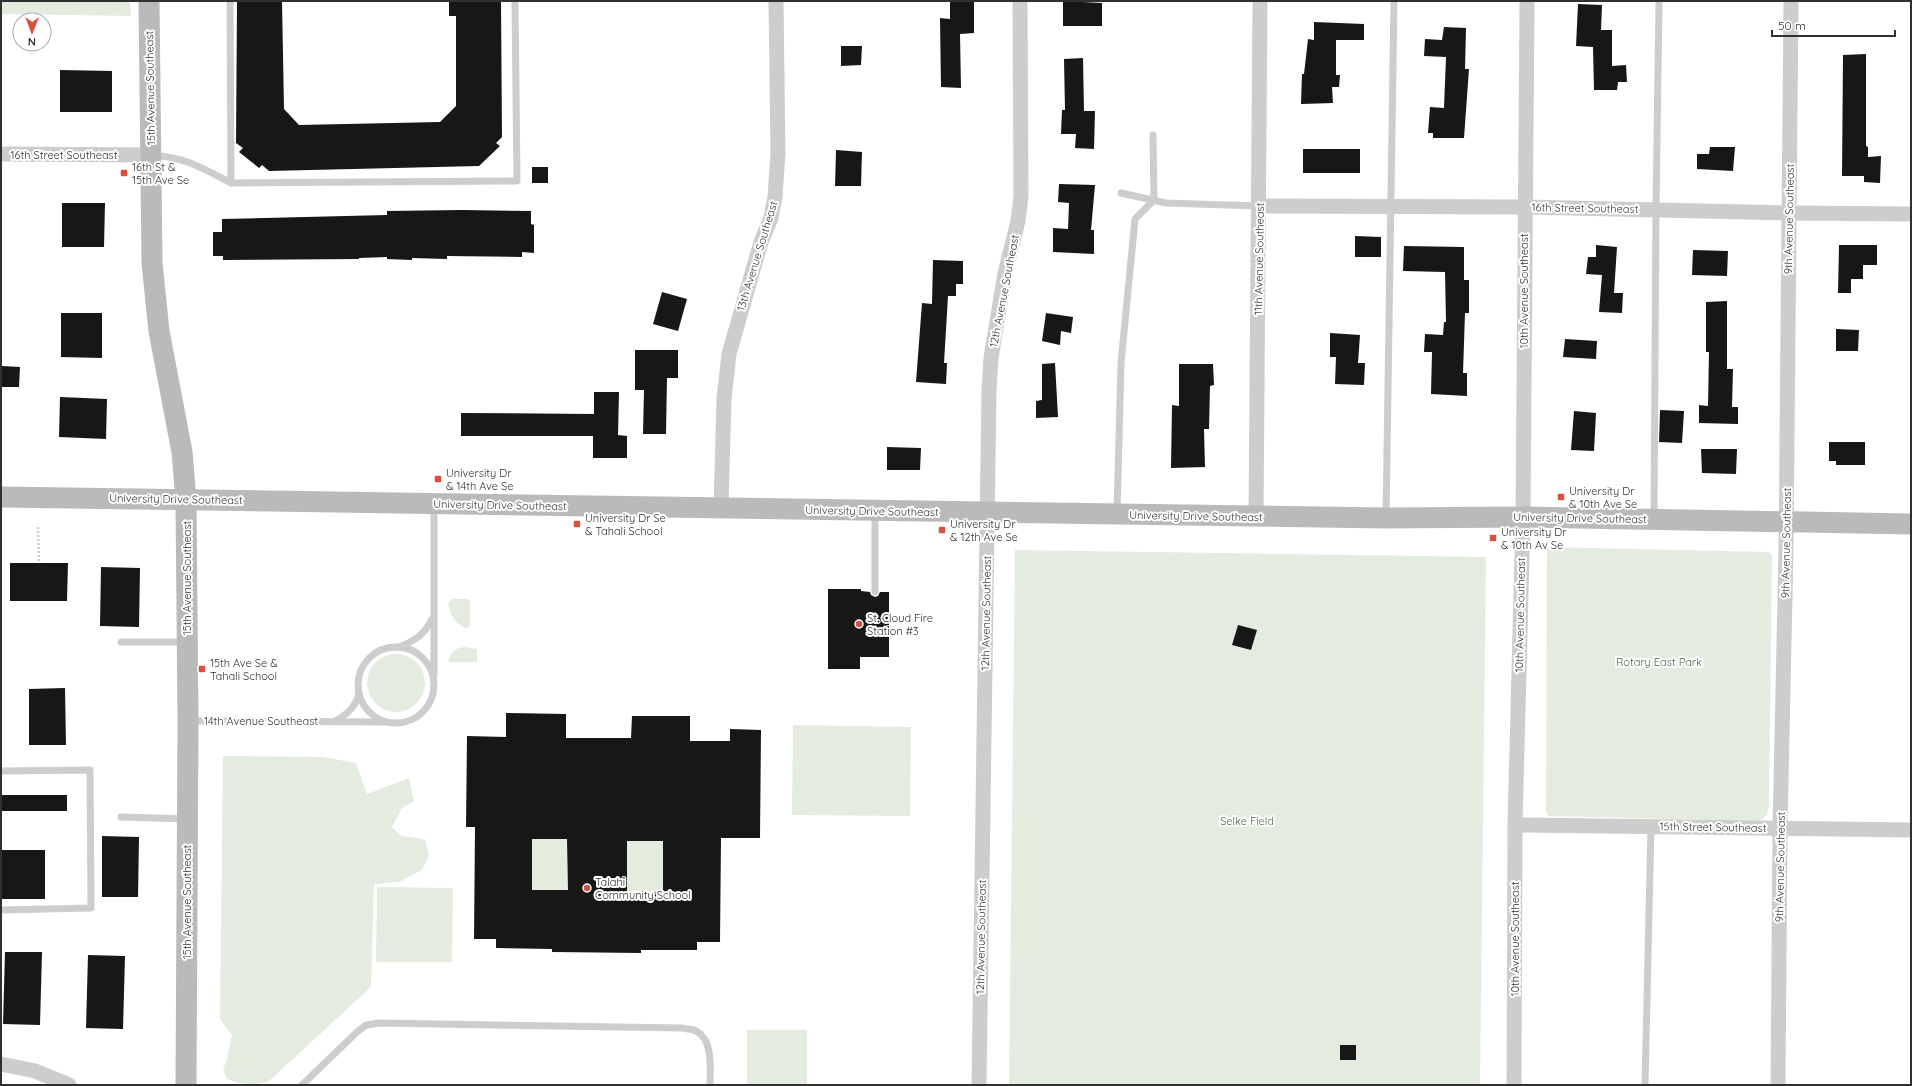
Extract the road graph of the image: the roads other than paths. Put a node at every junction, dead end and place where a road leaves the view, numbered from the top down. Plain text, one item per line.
1 (149, 1) edge
2 (230, 1) edge
3 (515, 1) edge
4 (776, 1) edge
5 (1020, 1) edge
6 (1260, 1) edge
7 (1394, 1) edge
8 (1527, 1) edge
9 (1659, 1) edge
10 (1791, 1) edge
11 (1153, 135) dead end
12 (1, 154) edge
13 (151, 155) junction
14 (231, 183) junction
15 (1121, 193) dead end
16 (1154, 200) junction
17 (1259, 206) junction
18 (1391, 207) junction
19 (1525, 207) junction
20 (1656, 209) junction
21 (1789, 213) junction
22 (1911, 214) edge
23 (1, 497) edge
24 (186, 500) junction
25 (434, 504) junction
26 (721, 509) junction
27 (875, 511) junction
28 (987, 512) junction
29 (1117, 515) junction
30 (1256, 517) junction
31 (1523, 517) junction
32 (1386, 518) junction
33 (1654, 519) junction
34 (1786, 522) junction
35 (1911, 524) edge
36 (875, 592) dead end
37 (433, 617) junction
38 (121, 642) dead end
39 (187, 642) junction
40 (399, 647) junction
41 (434, 680) junction
42 (359, 694) junction
43 (188, 721) junction
44 (334, 722) junction
45 (393, 722) junction
46 (1, 771) edge
47 (121, 817) dead end
48 (187, 819) junction
49 (1515, 825) junction
50 (1651, 826) junction
51 (1780, 828) junction
52 (1911, 830) edge
53 (1, 910) edge
54 (1, 1064) edge
55 (69, 1085) edge
56 (186, 1085) edge
57 (302, 1085) edge
58 (710, 1085) edge
59 (979, 1085) edge
60 (1514, 1085) edge
61 (1646, 1085) edge
62 (1778, 1085) edge

1 - 13 street, 15th Avenue Southeast
2 - 14 lane
3 - 14 lane
4 - 26 street, 13th Avenue Southeast
5 - 28 street, 12th Avenue Southeast
6 - 17 street, 11th Avenue Southeast
7 - 18 lane
8 - 19 street, 10th Avenue Southeast
9 - 20 lane
10 - 21 street, 9th Avenue Southeast
11 - 16 lane
12 - 13 street, 16th Street Southeast
13 - 14 lane
13 - 24 street, 15th Avenue Southeast
15 - 16 lane
16 - 17 lane
16 - 29 lane
17 - 18 street, 16th Street Southeast
17 - 30 street, 11th Avenue Southeast
18 - 19 street, 16th Street Southeast
18 - 32 lane
19 - 20 street, 16th Street Southeast
19 - 31 street, 10th Avenue Southeast
20 - 21 street, 16th Street Southeast
20 - 33 lane
21 - 22 street, 16th Street Southeast
21 - 34 street, 9th Avenue Southeast
23 - 24 street, University Drive Southeast
24 - 25 street, University Drive Southeast
24 - 39 street, 15th Avenue Southeast
25 - 26 street, University Drive Southeast
25 - 37 lane, 14th Avenue Southeast
26 - 27 street, University Drive Southeast
27 - 28 street, University Drive Southeast
27 - 36 lane
28 - 29 street, University Drive Southeast
28 - 59 street, 12th Avenue Southeast
29 - 30 street, University Drive Southeast
30 - 32 street, University Drive Southeast
31 - 32 street, University Drive Southeast
31 - 33 street, University Drive Southeast
31 - 49 street, 10th Avenue Southeast
33 - 34 street, University Drive Southeast
34 - 35 street, University Drive Southeast
34 - 51 street, 9th Avenue Southeast
37 - 40 lane, 14th Avenue Southeast
37 - 41 lane, 14th Avenue Southeast
38 - 39 lane
39 - 43 street, 15th Avenue Southeast
40 - 41 lane, 14th Avenue Southeast
40 - 42 lane, 14th Avenue Southeast
41 - 45 lane, 14th Avenue Southeast
42 - 44 lane, 14th Avenue Southeast
42 - 45 lane, 14th Avenue Southeast
43 - 44 lane, 14th Avenue Southeast
43 - 48 street, 15th Avenue Southeast
44 - 45 lane, 14th Avenue Southeast
46 - 53 lane
47 - 48 lane
48 - 56 street, 15th Avenue Southeast
49 - 50 street, 15th Street Southeast
49 - 60 street, 10th Avenue Southeast
50 - 51 street, 15th Street Southeast
50 - 61 lane
51 - 52 street, 15th Street Southeast
51 - 62 street, 9th Avenue Southeast
54 - 55 street
57 - 58 lane

